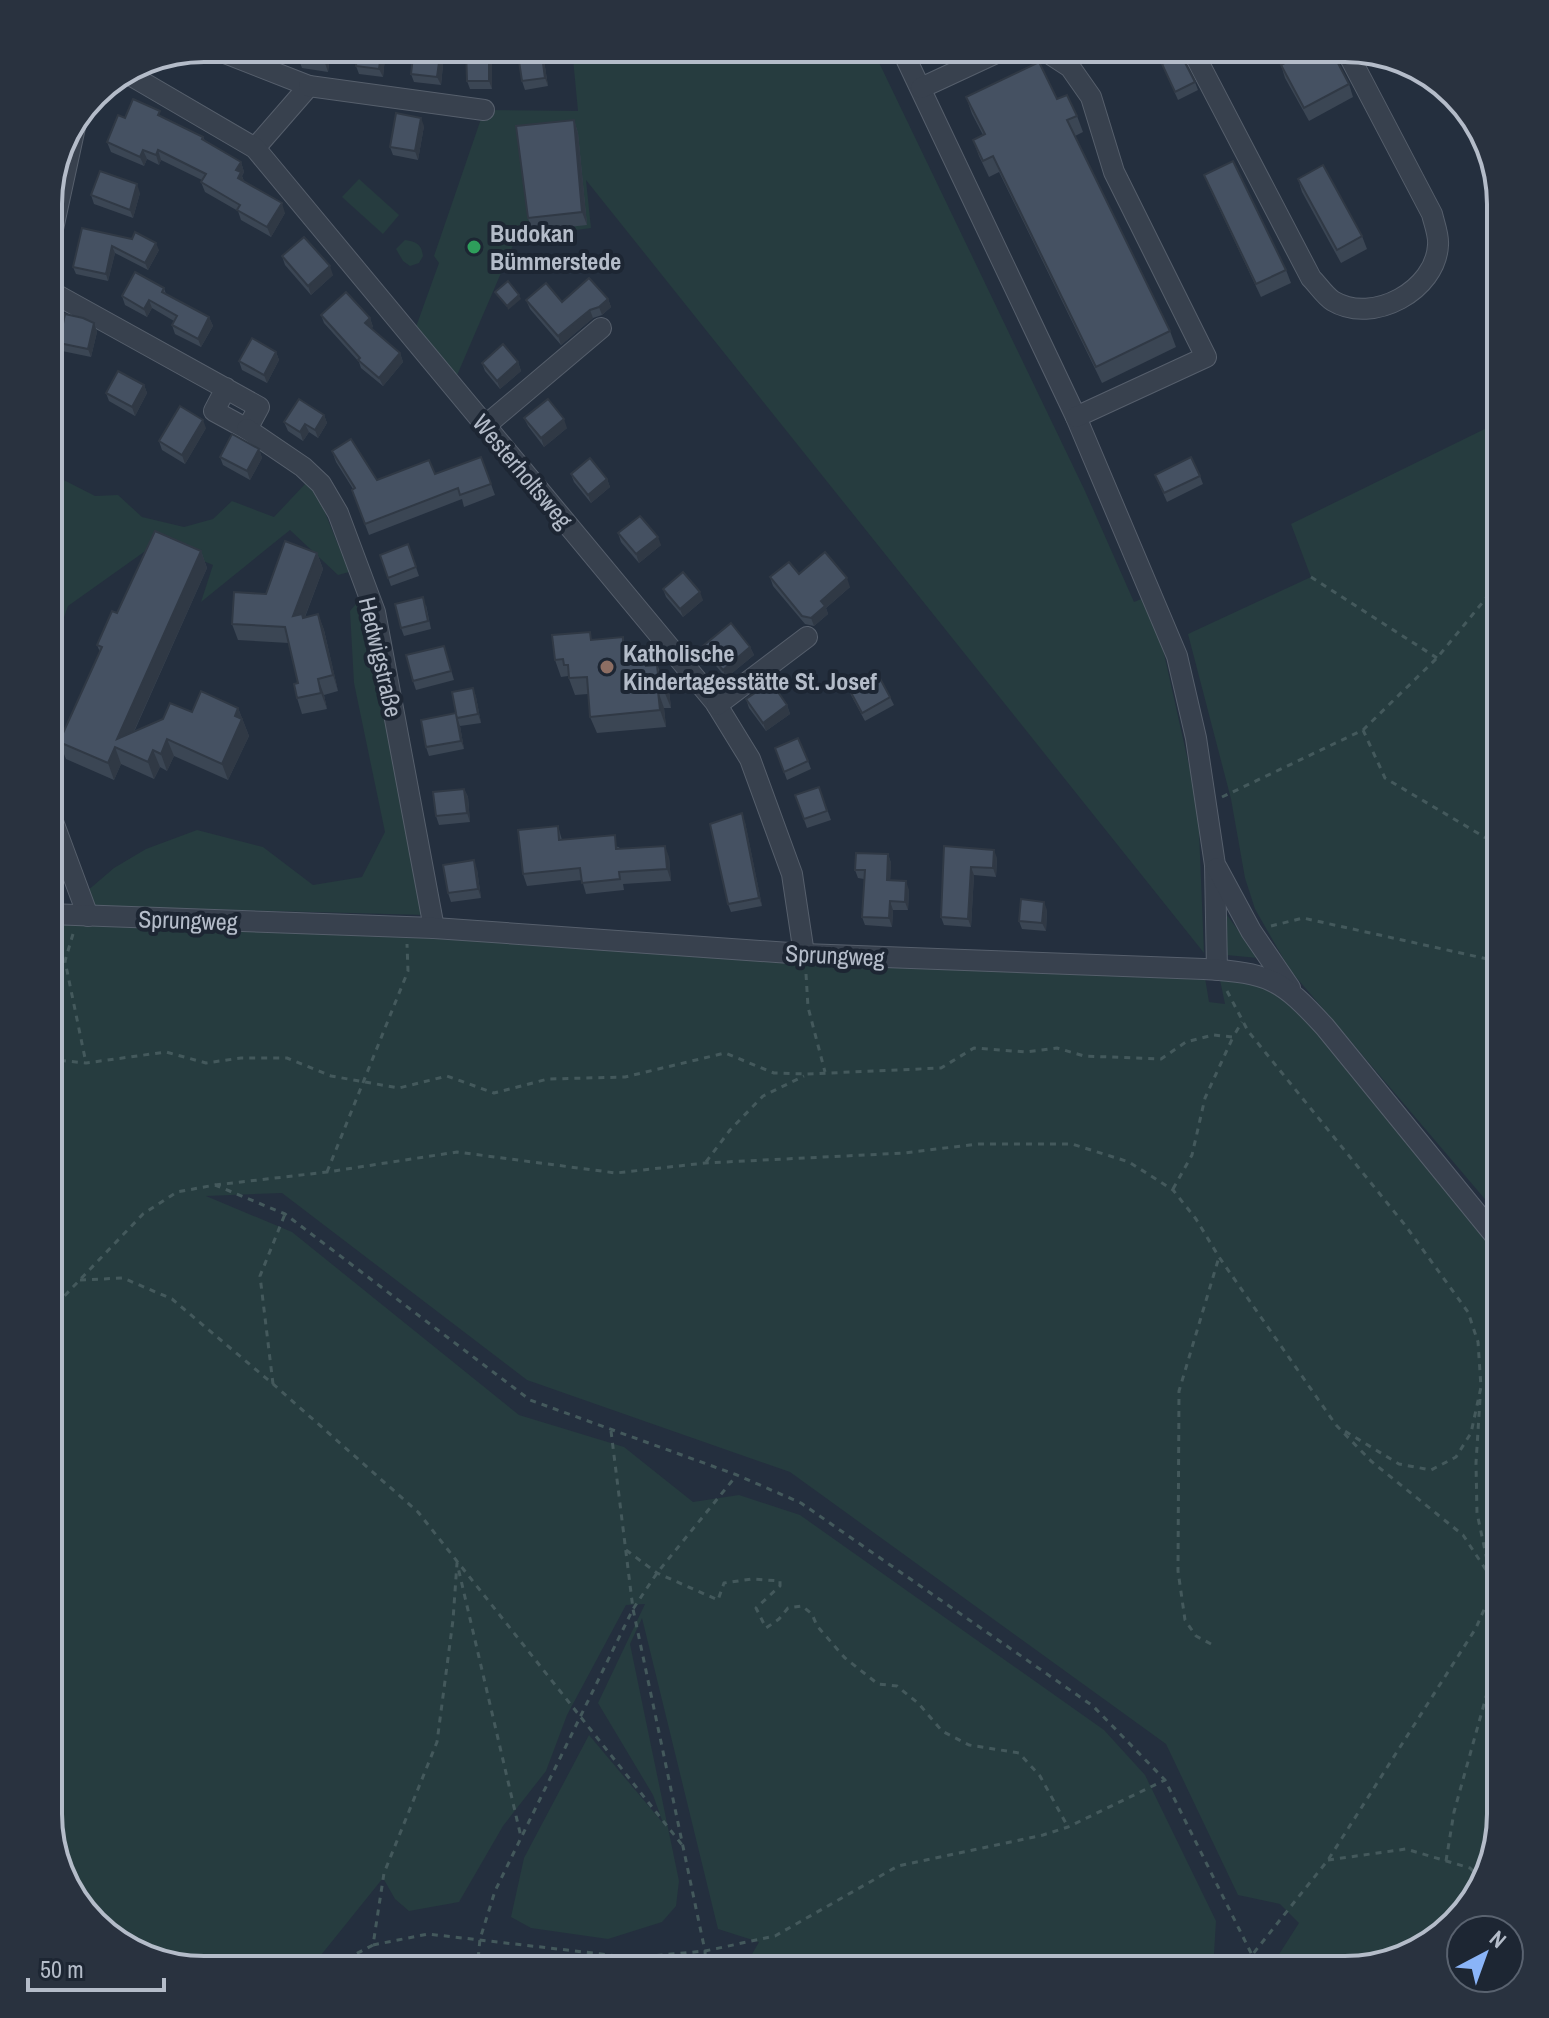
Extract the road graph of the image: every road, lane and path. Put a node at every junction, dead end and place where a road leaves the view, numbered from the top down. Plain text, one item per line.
1 (248, 62) edge
2 (908, 62) edge
3 (977, 62) edge
4 (1062, 62) edge
5 (1198, 62) edge
6 (1352, 62) edge
7 (137, 79) edge
8 (309, 86) junction
9 (921, 88) junction
10 (484, 110) dead end
11 (255, 148) junction
12 (62, 298) edge
13 (601, 328) dead end
14 (1076, 417) junction
15 (485, 426) junction
16 (1311, 577) dead end
17 (1487, 597) edge
18 (807, 637) dead end
19 (1437, 658) junction
20 (717, 705) junction
21 (1363, 730) junction
22 (1207, 804) junction
23 (1487, 838) edge
24 (62, 855) edge
25 (1215, 865) junction
26 (62, 915) edge
27 (80, 916) junction
28 (407, 928) junction
29 (434, 928) junction
30 (1251, 931) junction
31 (804, 954) junction
32 (1487, 959) edge
33 (1220, 970) junction
34 (1294, 994) junction
35 (1242, 1022) junction
36 (1233, 1037) junction
37 (62, 1060) edge
38 (86, 1063) junction
39 (825, 1072) junction
40 (807, 1074) junction
41 (362, 1082) junction
42 (705, 1163) junction
43 (327, 1172) junction
44 (215, 1185) junction
45 (1173, 1190) junction
46 (285, 1214) junction
47 (1487, 1226) edge
48 (1219, 1257) junction
49 (80, 1280) junction
50 (62, 1298) edge
51 (273, 1384) junction
52 (1481, 1387) junction
53 (1336, 1425) junction
54 (611, 1429) junction
55 (737, 1475) junction
56 (626, 1550) junction
57 (1487, 1561) edge
58 (457, 1563) junction
59 (1487, 1571) edge
60 (657, 1573) junction
61 (1487, 1603) edge
62 (633, 1609) junction
63 (1211, 1644) dead end
64 (1487, 1693) edge
65 (582, 1717) junction
66 (1165, 1780) junction
67 (1068, 1827) junction
68 (521, 1837) junction
69 (683, 1846) junction
70 (1328, 1860) junction
71 (1446, 1861) junction
72 (1474, 1872) edge
73 (480, 1939) junction
74 (373, 1945) junction
75 (705, 1951) junction
76 (1252, 1955) joint
77 (352, 1956) edge
78 (478, 1956) edge
79 (613, 1956) edge
80 (651, 1956) edge
81 (705, 1956) edge

1 - 8 street
2 - 9 street
3 - 9 street
4 - 14 street
5 - 6 street
7 - 11 street, Westerholtsweg
8 - 10 street
8 - 11 street
9 - 14 street
11 - 15 street, Westerholtsweg
12 - 29 street, Hedwigstraße
13 - 15 street
14 - 22 street
15 - 20 street, Westerholtsweg
16 - 19 path
17 - 19 path
18 - 20 street
19 - 21 path
20 - 31 street, Westerholtsweg
21 - 22 path
21 - 23 path
22 - 25 street
24 - 27 street
25 - 30 street
25 - 33 street
26 - 27 street, Sprungweg
27 - 28 street, Sprungweg
27 - 38 path
28 - 29 street, Sprungweg
28 - 41 path
29 - 31 street, Sprungweg
30 - 32 path
30 - 34 street
31 - 33 street, Sprungweg
31 - 39 path
33 - 34 street, Sprungweg
33 - 35 path
34 - 47 street, Sprungweg
35 - 36 path
35 - 52 path
36 - 39 path
36 - 45 path
37 - 38 path
38 - 41 path
39 - 40 path
40 - 41 path
40 - 42 path
41 - 43 path
42 - 43 path
42 - 45 path
43 - 44 path
44 - 46 path
44 - 49 path
45 - 48 path
46 - 51 path
46 - 54 path
48 - 53 path
48 - 63 path
49 - 50 path
49 - 51 path
51 - 58 path
52 - 53 path
52 - 57 path
53 - 59 path
54 - 55 path
54 - 56 path
55 - 60 path
55 - 66 path
56 - 60 path
56 - 62 path
58 - 65 path
58 - 68 path
58 - 74 path
60 - 62 path
60 - 67 path
61 - 70 path
62 - 65 path
62 - 69 path
64 - 71 path
65 - 68 path
65 - 69 path
66 - 67 path
66 - 76 path
67 - 75 path
68 - 73 path
69 - 75 path
70 - 71 path
70 - 76 path
71 - 72 path
73 - 74 path
73 - 78 path
73 - 79 path
74 - 77 path
75 - 80 path
75 - 81 path

